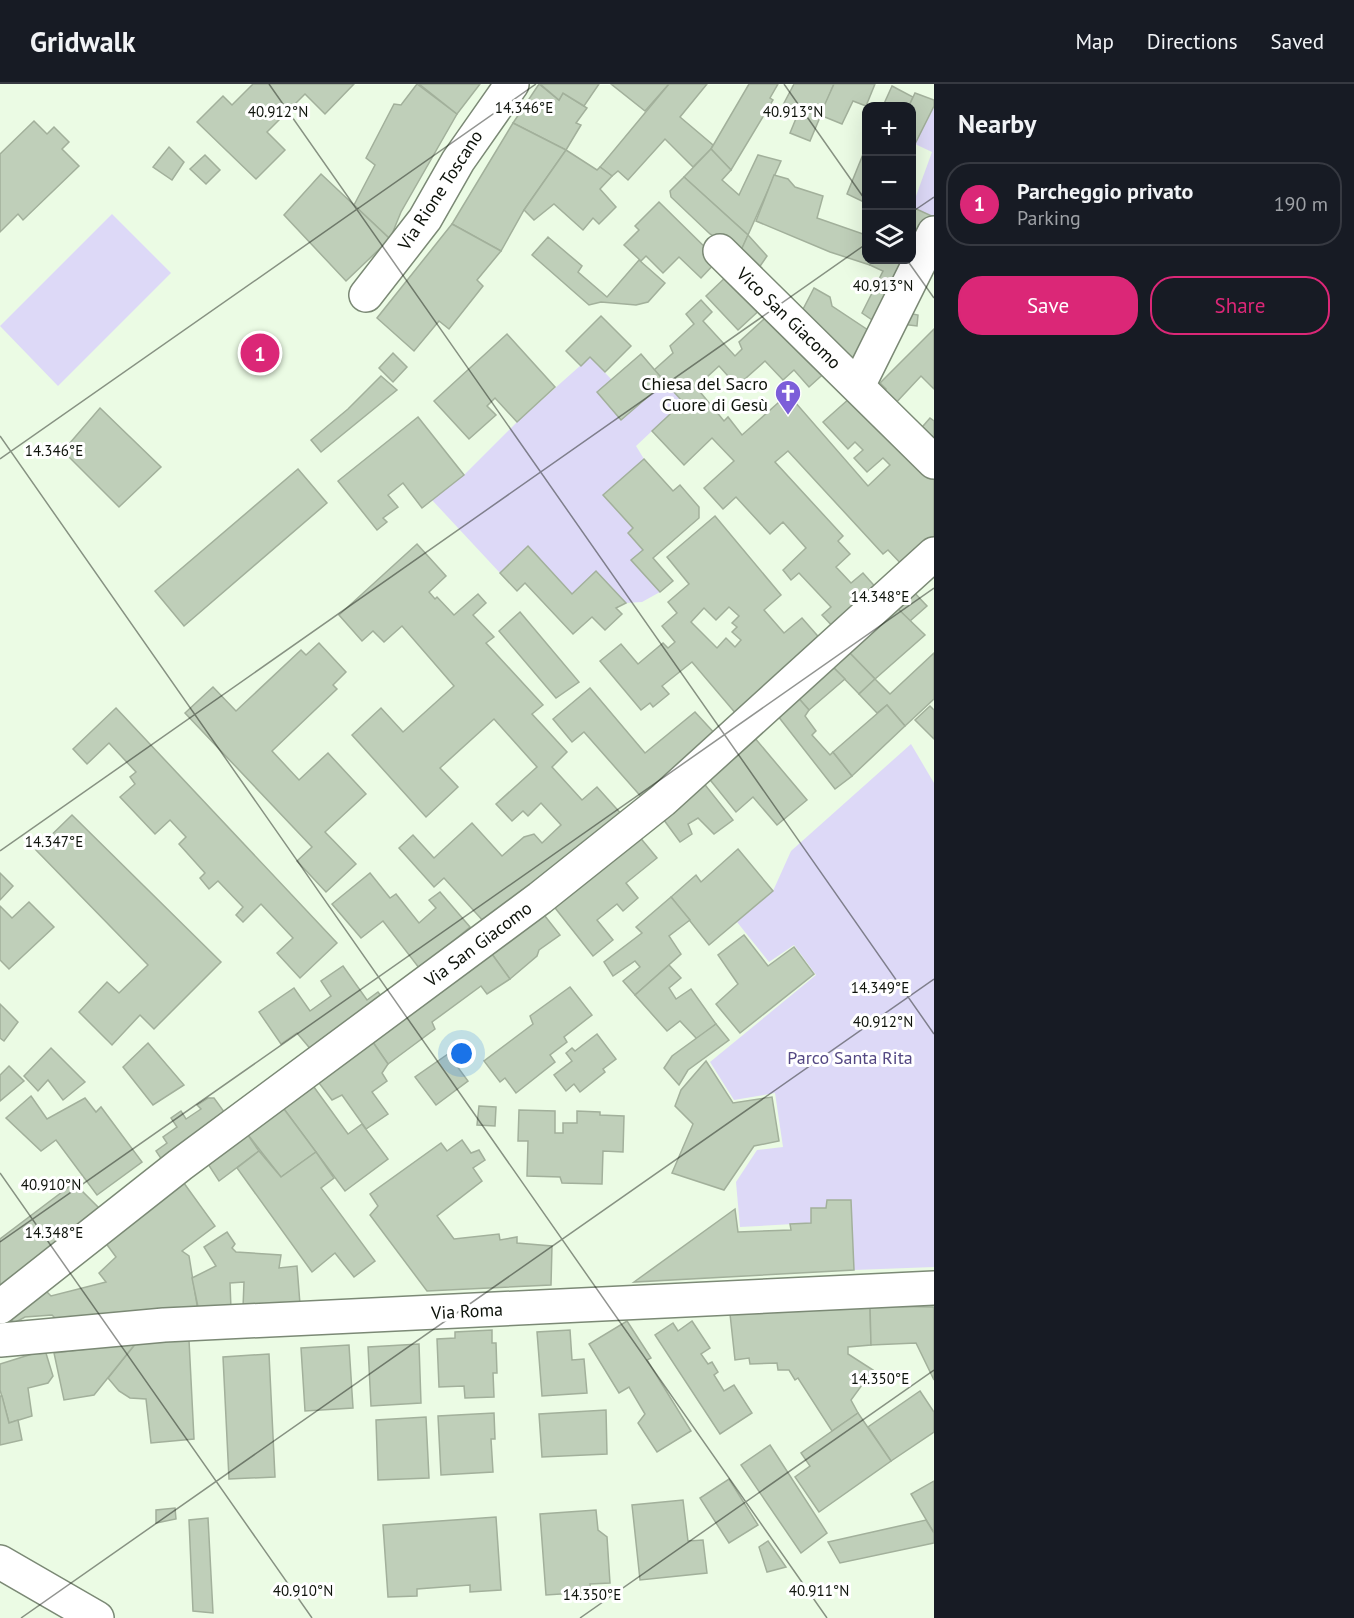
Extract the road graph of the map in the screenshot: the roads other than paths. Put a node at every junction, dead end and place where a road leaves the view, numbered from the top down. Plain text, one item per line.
1 (512, 84) edge
2 (934, 233) edge
3 (720, 250) dead end
4 (366, 295) dead end
5 (858, 386) junction
6 (934, 462) edge
7 (934, 554) edge
8 (934, 1288) edge
9 (0, 1307) edge
10 (0, 1340) edge
11 (0, 1562) edge
12 (97, 1618) edge

1 - 4 street, Via Rione Toscano
2 - 5 street
3 - 5 street, Vico San Giacomo
5 - 6 street, Vico San Giacomo
7 - 9 street, Via San Giacomo
8 - 10 street, Via Roma
11 - 12 street

